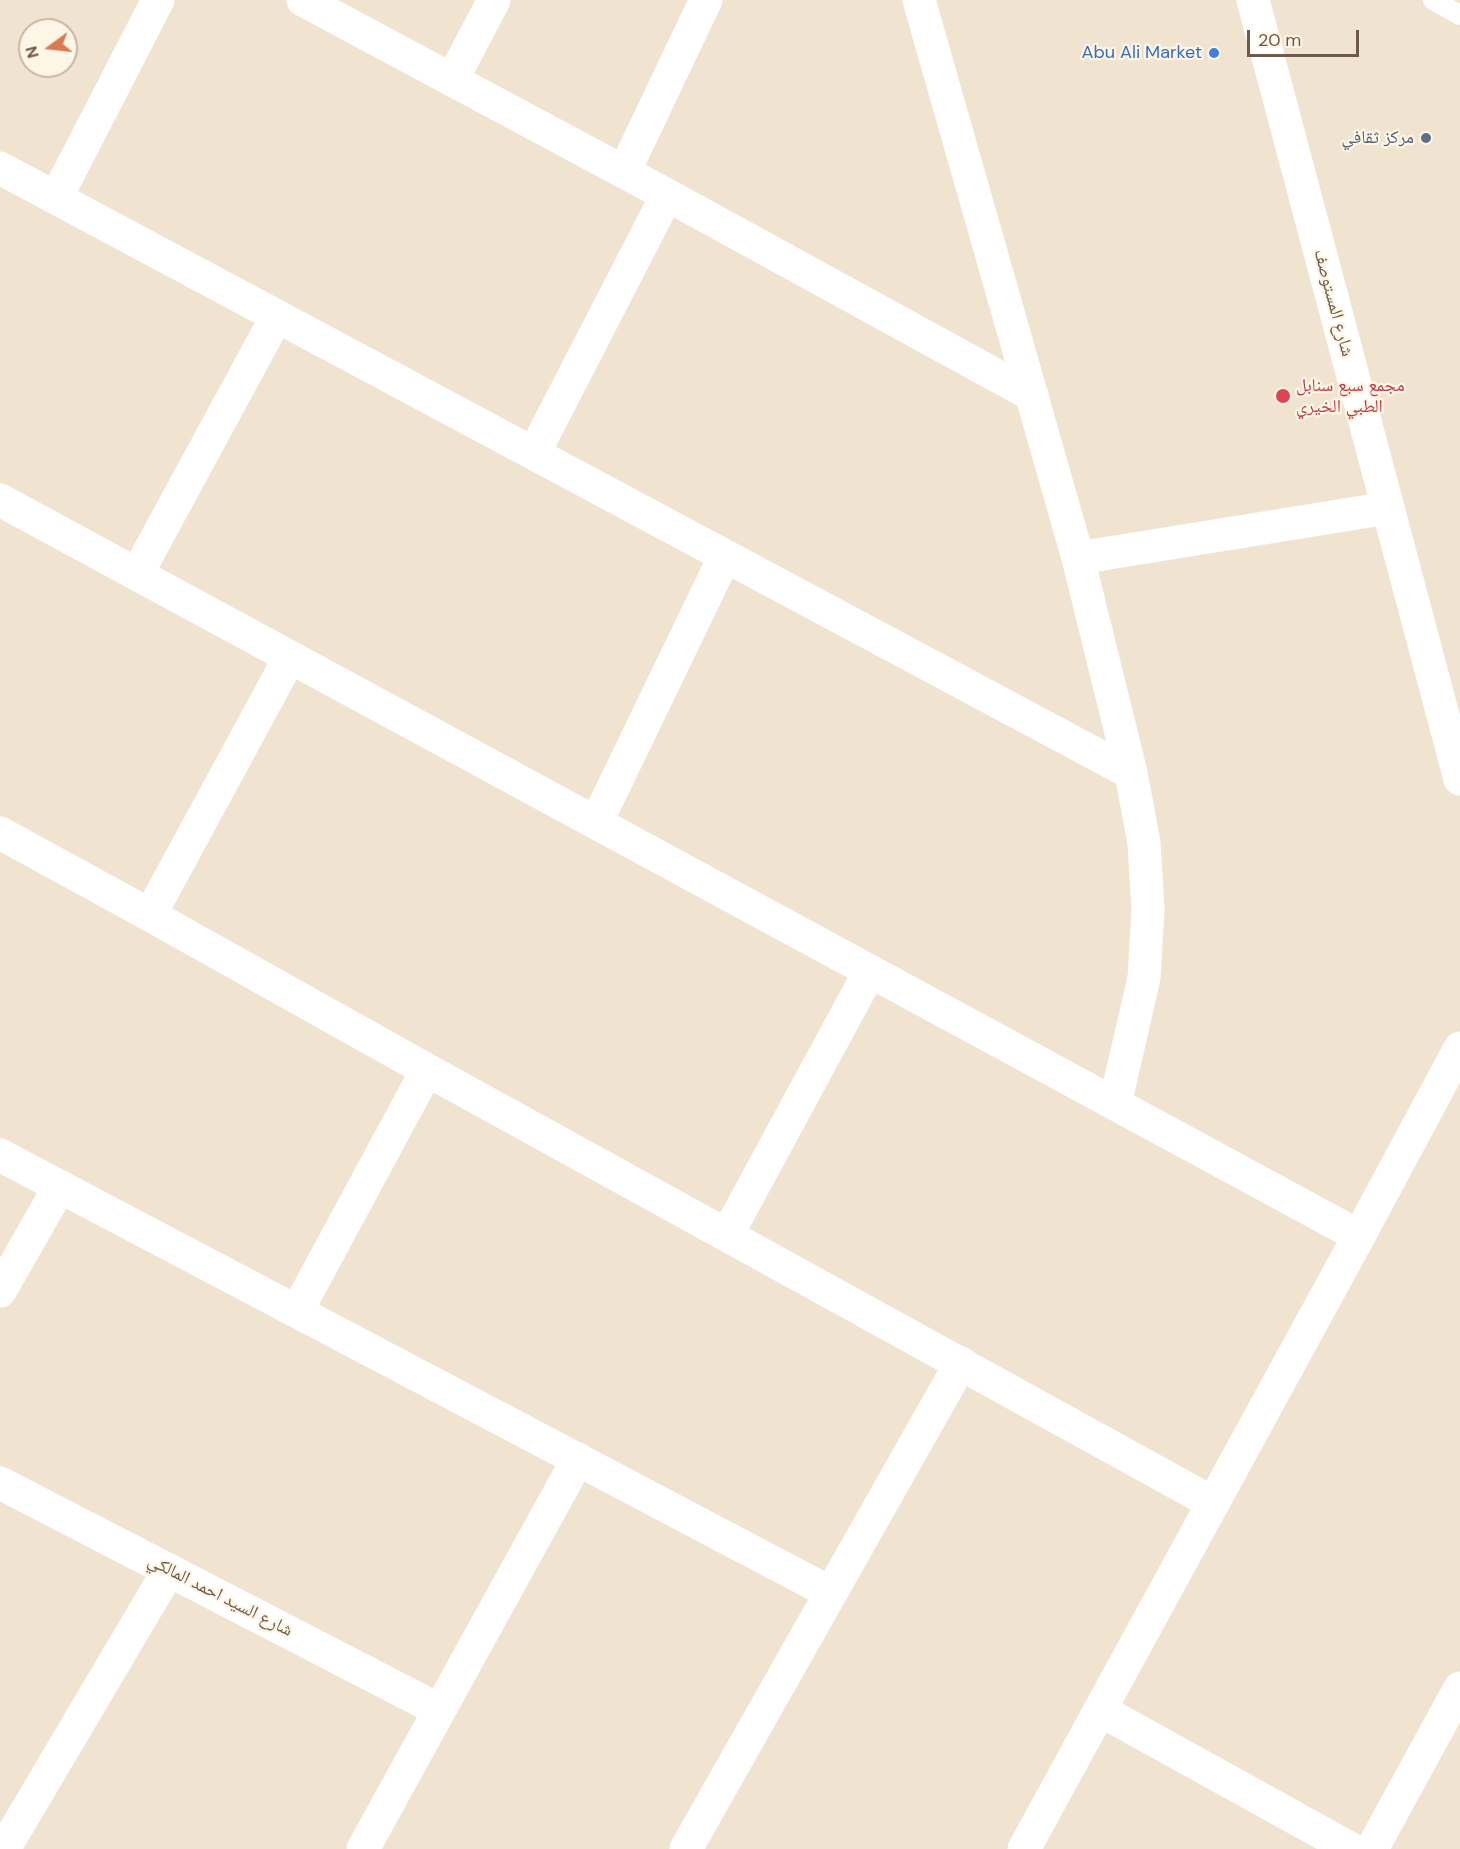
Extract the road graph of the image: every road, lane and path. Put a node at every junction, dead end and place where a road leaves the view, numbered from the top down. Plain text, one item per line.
1 (158, 0) edge
2 (303, 0) edge
3 (494, 0) edge
4 (706, 0) edge
5 (920, 0) edge
6 (1253, 0) edge
7 (1433, 0) edge
8 (1460, 15) edge
9 (452, 80) junction
10 (0, 168) edge
11 (624, 172) junction
12 (667, 195) junction
13 (56, 198) junction
14 (277, 316) junction
15 (1032, 395) junction
16 (534, 453) junction
17 (0, 500) edge
18 (1388, 508) junction
19 (725, 556) junction
20 (1078, 558) junction
21 (137, 574) junction
22 (290, 657) junction
23 (1131, 773) junction
24 (1460, 779) edge
25 (596, 823) junction
26 (0, 833) edge
27 (150, 915) junction
28 (870, 971) junction
29 (1460, 1048) edge
30 (428, 1070) junction
31 (1115, 1104) junction
32 (0, 1155) edge
33 (60, 1186) junction
34 (727, 1235) junction
35 (1359, 1236) junction
36 (0, 1291) edge
37 (297, 1311) junction
38 (961, 1363) junction
39 (578, 1459) junction
40 (0, 1483) edge
41 (1214, 1503) junction
42 (169, 1570) junction
43 (831, 1593) junction
44 (1460, 1688) edge
45 (439, 1710) junction
46 (1100, 1710) junction
47 (4, 1849) edge
48 (363, 1849) edge
49 (686, 1849) edge
50 (1024, 1849) edge
51 (1351, 1849) edge
52 (1372, 1849) edge

1 - 13 street
2 - 9 street
3 - 9 street
4 - 11 street
5 - 15 street
6 - 18 street, شارع المستوصف
7 - 8 lane
9 - 11 street
10 - 13 street
11 - 12 street
12 - 15 street
12 - 16 street
13 - 14 street
14 - 16 street
14 - 21 street
15 - 20 street
16 - 19 street
17 - 21 street
18 - 20 street
18 - 24 street, شارع المستوصف
19 - 23 street
19 - 25 street
20 - 23 street
21 - 22 street
22 - 25 street
22 - 27 street
23 - 31 street
25 - 28 street
26 - 27 street
27 - 30 street
28 - 31 street
28 - 34 street
29 - 35 street
30 - 34 street
30 - 37 street
31 - 35 street
32 - 33 street
33 - 36 street
33 - 37 street
34 - 38 street
35 - 41 street
37 - 39 street
38 - 41 street
38 - 43 street
39 - 43 street
39 - 45 street
40 - 42 street, شارع السيد احمد المالكي
41 - 46 street
42 - 45 street, شارع السيد احمد المالكي
42 - 47 street
43 - 49 street
44 - 52 street
45 - 48 street
46 - 50 street
46 - 51 street

